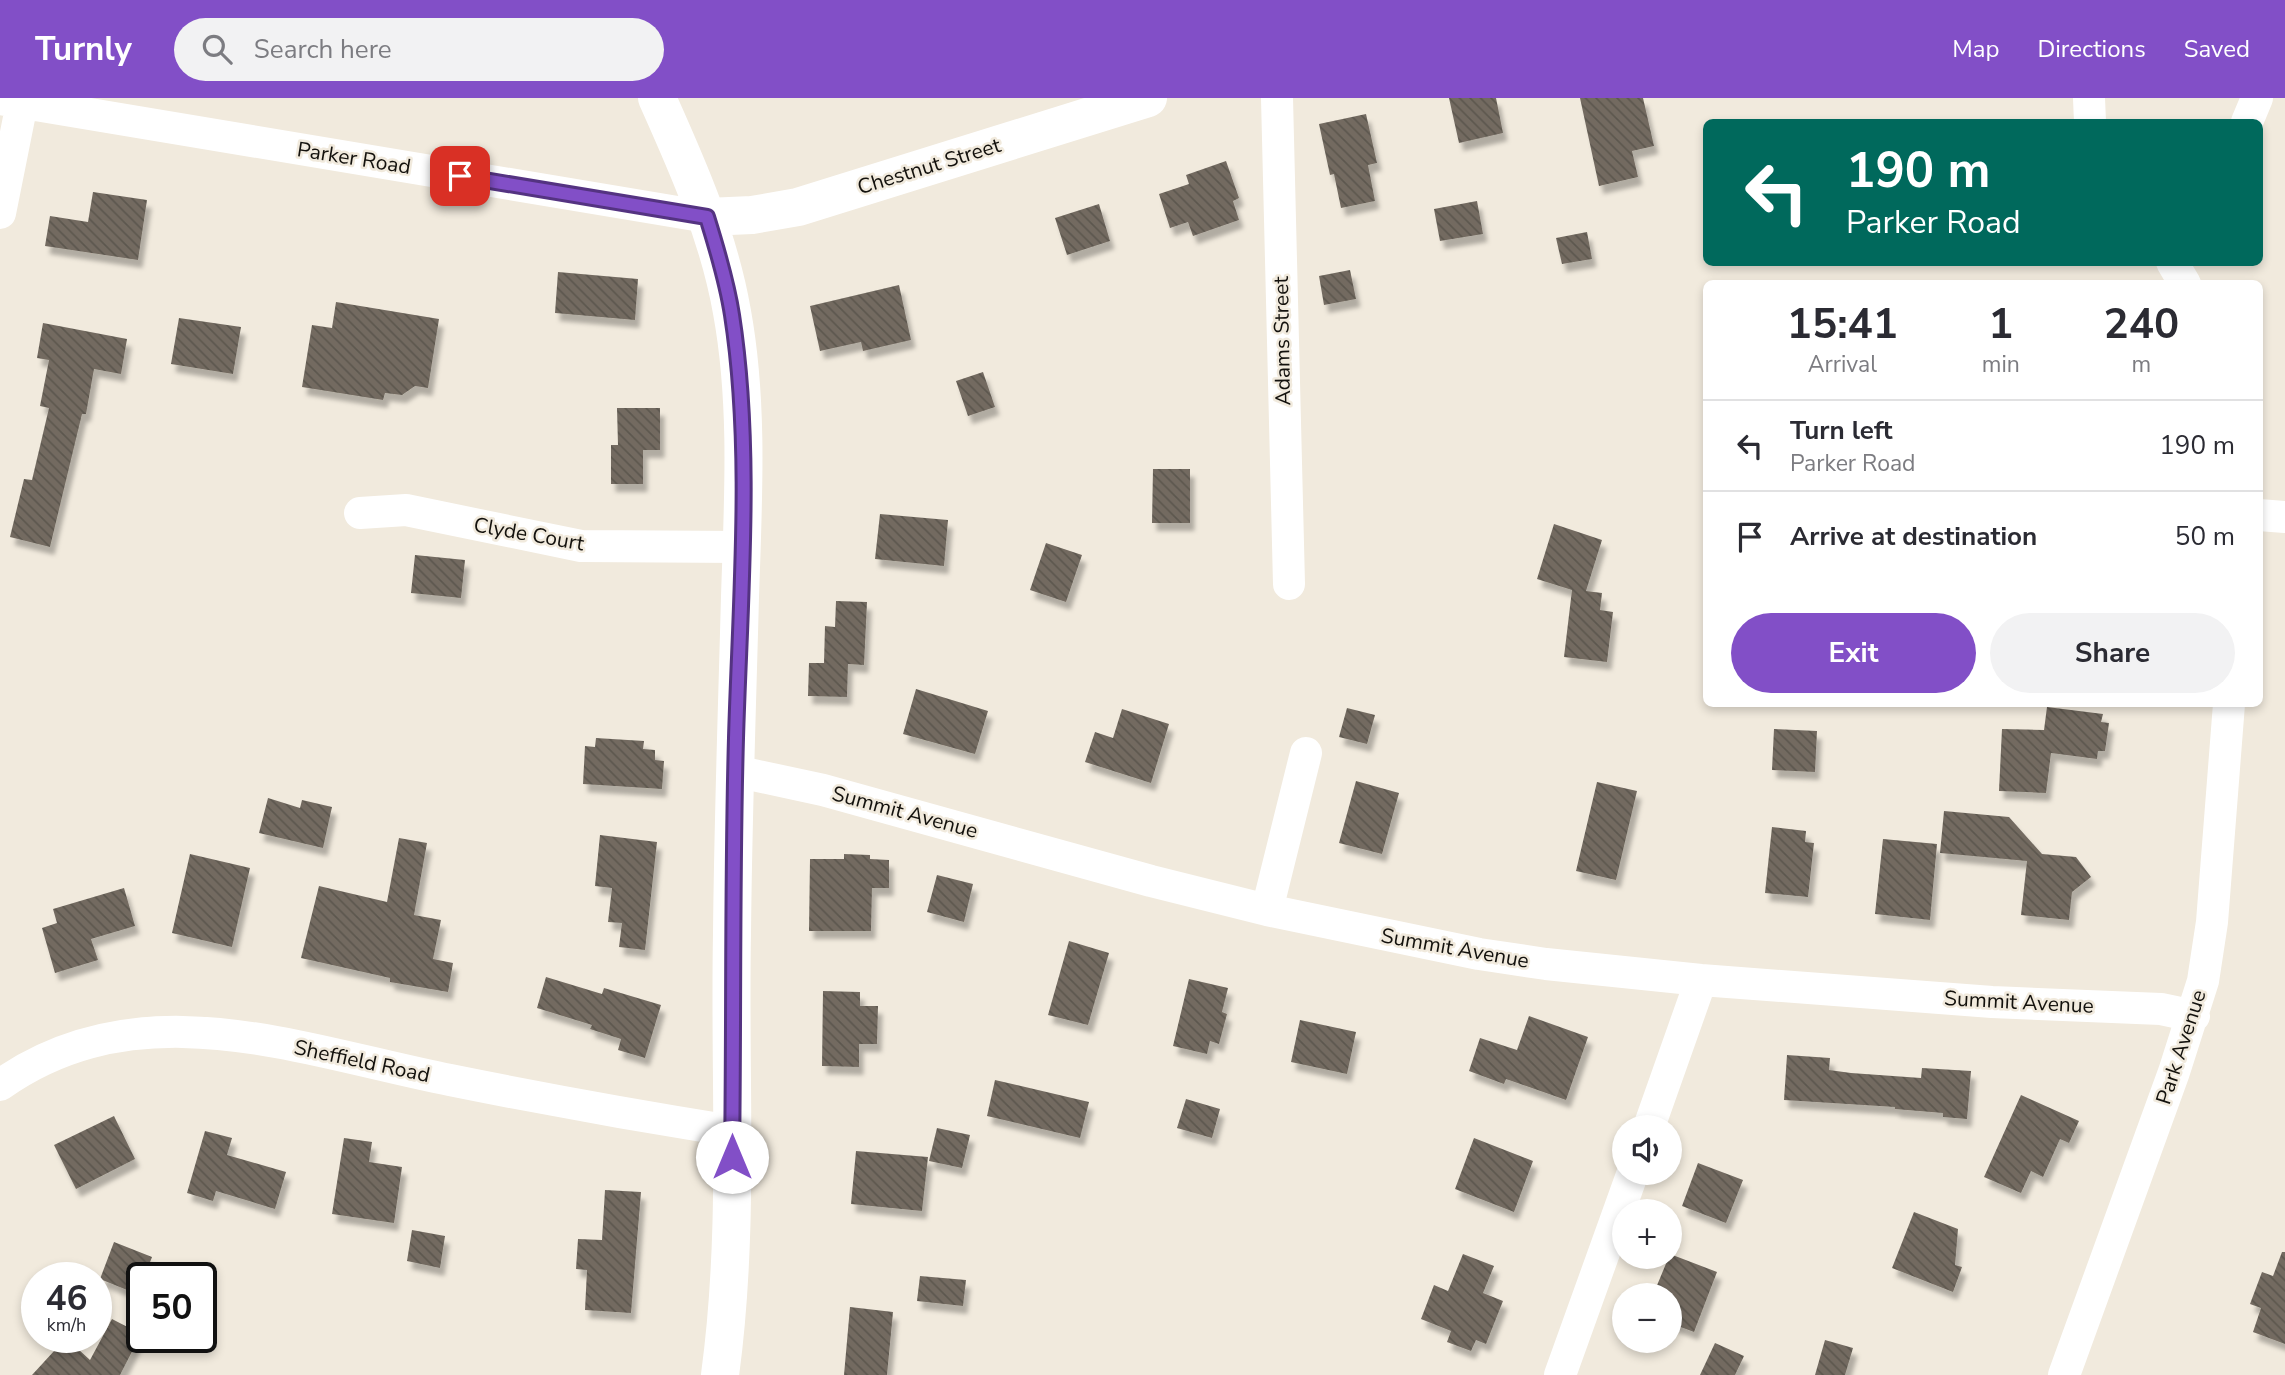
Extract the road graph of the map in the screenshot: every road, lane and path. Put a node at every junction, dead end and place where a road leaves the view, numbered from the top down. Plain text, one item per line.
1 (657, 98) edge
2 (1148, 98) edge
3 (1277, 98) edge
4 (2089, 98) edge
5 (2257, 98) edge
6 (11, 101) edge
7 (2090, 119) edge
8 (2248, 119) edge
9 (0, 213) edge
10 (707, 217) junction
11 (360, 513) dead end
12 (2263, 515) edge
13 (2285, 517) edge
14 (742, 547) junction
15 (1289, 584) dead end
16 (2229, 707) edge
17 (1306, 753) dead end
18 (735, 771) junction
19 (1267, 909) junction
20 (1701, 980) junction
21 (2193, 1016) junction
22 (0, 1085) edge
23 (1653, 1115) edge
24 (732, 1131) junction
25 (1628, 1185) edge
26 (720, 1375) edge
27 (1560, 1375) edge
28 (2064, 1375) edge

1 - 10 main road
2 - 10 main road, Chestnut Street
3 - 15 street, Adams Street
4 - 7 street
5 - 8 street
6 - 9 street
6 - 10 street, Parker Road
10 - 14 main road
11 - 14 street, Clyde Court
12 - 13 street
14 - 18 main road
16 - 21 street, Park Avenue
17 - 19 street
18 - 19 street, Summit Avenue
18 - 24 main road
19 - 20 street, Summit Avenue
20 - 21 street, Summit Avenue
20 - 23 street
21 - 28 street, Park Avenue
22 - 24 street, Sheffield Road
24 - 26 main road
25 - 27 street

